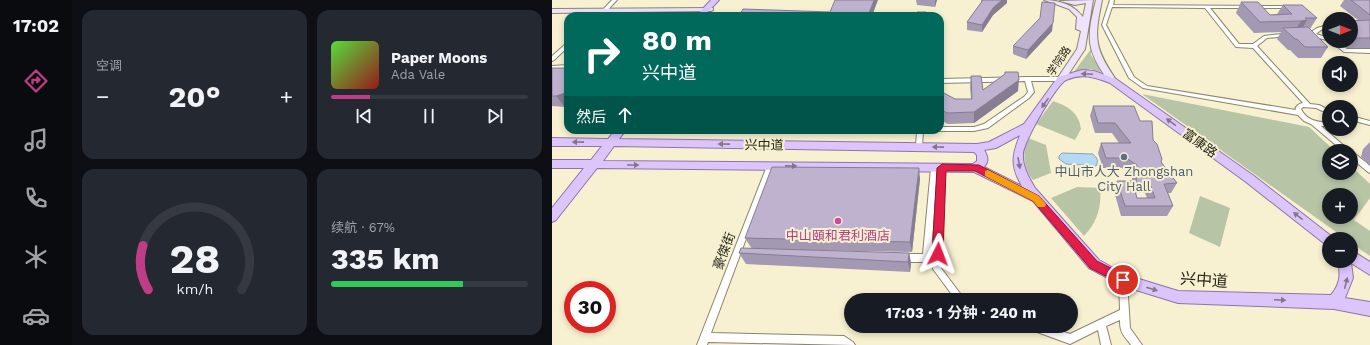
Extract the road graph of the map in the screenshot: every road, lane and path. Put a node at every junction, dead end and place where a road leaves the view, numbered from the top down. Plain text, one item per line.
1 (615, 0) edge
2 (715, 0) edge
3 (720, 0) edge
4 (1047, 0) edge
5 (1059, 0) edge
6 (1090, 0) edge
7 (1099, 0) edge
8 (1111, 3) edge
9 (1206, 6) junction
10 (1288, 7) edge
11 (552, 11) edge
12 (708, 11) edge
13 (569, 12) edge
14 (604, 12) edge
15 (673, 12) edge
16 (1322, 28) edge
17 (1296, 34) edge
18 (1304, 34) edge
19 (1312, 34) junction
20 (1082, 38) junction
21 (1322, 38) edge
22 (1254, 46) junction
23 (564, 48) edge
24 (1342, 48) edge
25 (1370, 52) edge
26 (552, 59) edge
27 (564, 67) edge
28 (552, 68) edge
29 (1027, 79) junction
30 (1061, 80) junction
31 (944, 81) edge
32 (1113, 81) junction
33 (1306, 104) junction
34 (1322, 108) edge
35 (1299, 112) junction
36 (1358, 120) edge
37 (1312, 122) junction
38 (1322, 123) edge
39 (1370, 123) edge
40 (1028, 126) junction
41 (944, 129) edge
42 (611, 134) edge
43 (617, 134) edge
44 (920, 134) edge
45 (552, 142) edge
46 (608, 142) junction
47 (1339, 144) edge
48 (919, 147) junction
49 (977, 148) junction
50 (1358, 160) edge
51 (552, 164) edge
52 (589, 165) junction
53 (770, 166) junction
54 (938, 168) junction
55 (976, 168) junction
56 (1370, 170) edge
57 (1036, 198) junction
58 (552, 205) edge
59 (552, 217) edge
60 (1322, 235) edge
61 (888, 257) edge
62 (1358, 261) edge
63 (1347, 268) edge
64 (1370, 269) edge
65 (1123, 280) junction
66 (956, 293) edge
67 (1334, 302) junction
68 (1370, 309) edge
69 (1124, 313) junction
70 (1101, 325) junction
71 (1054, 333) edge
72 (704, 341) edge
73 (850, 345) edge
74 (1106, 345) edge
75 (1137, 345) edge

1 - 14 street
2 - 12 main road
3 - 12 main road
4 - 20 main road
5 - 6 main road
6 - 20 main road, 学院路
7 - 32 main road, 学院路
8 - 9 street
8 - 35 street
9 - 10 street
9 - 22 street
11 - 13 main road
12 - 15 main road
16 - 19 street
17 - 22 street
18 - 19 street
19 - 21 street
20 - 30 main road, 学院路
22 - 33 street
23 - 26 street
24 - 25 street
27 - 28 street
29 - 30 street
29 - 31 street
29 - 41 street
32 -> 30 main road, 富康路
30 -> 40 main road, 学院路
60 -> 32 main road, 富康路
33 - 34 street
33 - 35 street
35 - 37 street
36 - 39 street
37 - 38 street
37 - 47 street
40 - 49 main road, 兴中道
40 -> 57 main road
42 - 46 main road
43 - 46 main road
44 - 48 street
46 -> 45 main road, 兴中道
48 -> 46 main road, 兴中道
46 - 52 main road
49 -> 48 main road, 兴中道
49 - 55 main road
50 - 56 street
51 - 52 main road, 兴中道
52 -> 53 main road, 兴中道
52 - 58 main road
52 - 59 main road
53 -> 54 main road, 兴中道
53 - 72 street, 豪傑街
54 - 55 main road, 兴中道
54 - 61 street
54 - 66 street
55 - 57 main road
57 - 65 main road, 兴中道
62 - 64 main road
67 -> 63 main road
65 -> 67 main road, 兴中道
65 - 69 street
67 - 68 main road, 兴中道
69 - 70 street
69 - 75 street
70 - 71 street
70 - 74 street
72 - 73 street

